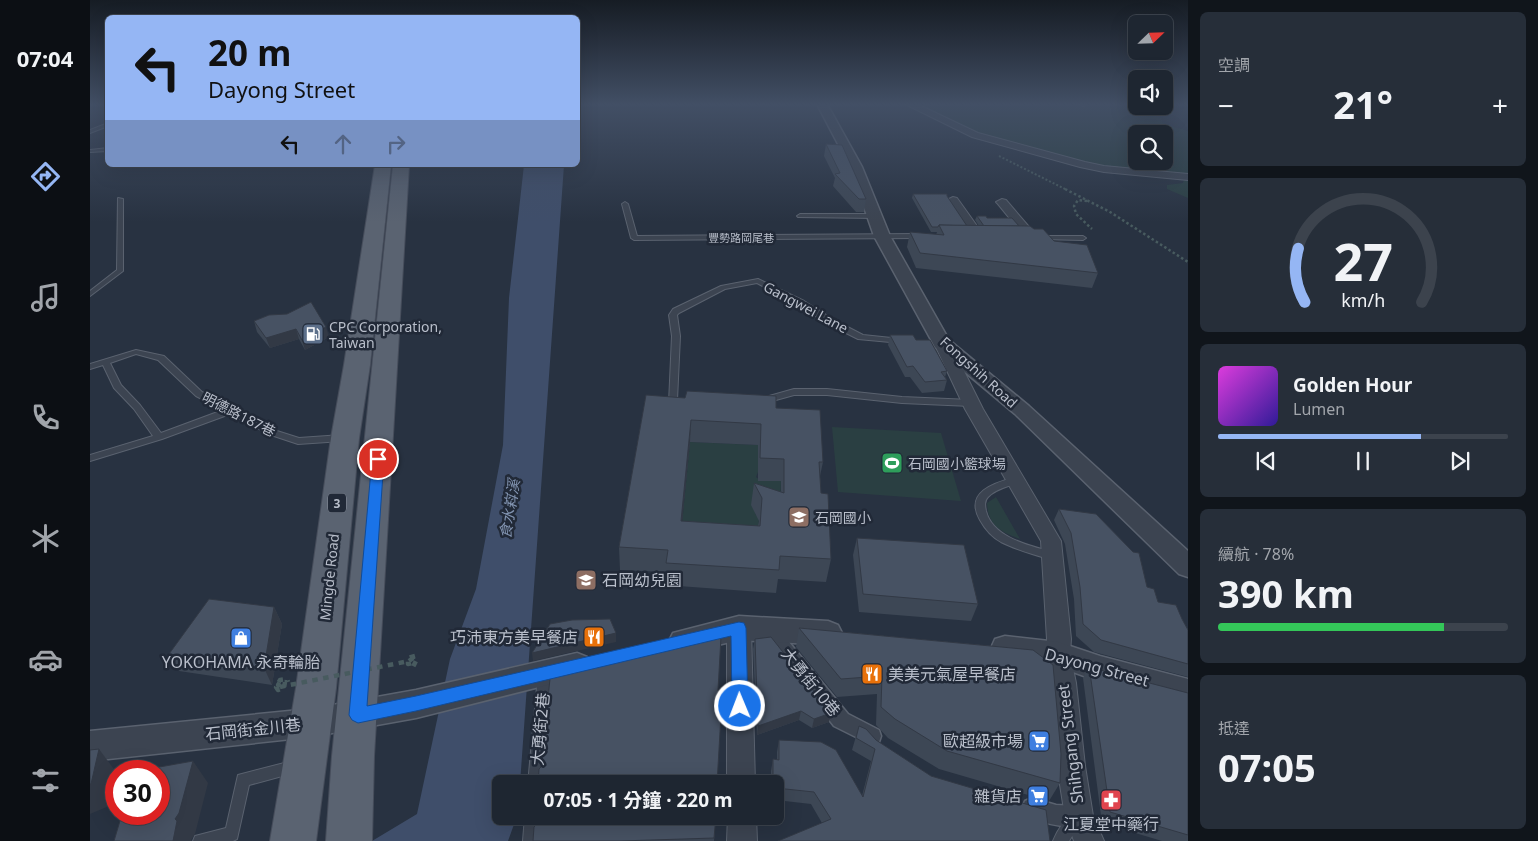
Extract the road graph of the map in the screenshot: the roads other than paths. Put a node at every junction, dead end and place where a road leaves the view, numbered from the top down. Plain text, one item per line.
1 (843, 143) edge
2 (1006, 143) edge
3 (105, 149) edge
4 (90, 151) edge
5 (383, 167) edge
6 (401, 167) edge
7 (1188, 177) edge
8 (120, 199) dead end
9 (953, 200) dead end
10 (1002, 202) dead end
11 (625, 204) dead end
12 (800, 216) dead end
13 (876, 216) junction
14 (882, 236) junction
15 (930, 236) edge
16 (977, 236) edge
17 (1028, 237) joint
18 (1083, 238) dead end
19 (380, 282) junction
20 (90, 294) edge
21 (914, 342) edge
22 (937, 343) junction
23 (106, 362) junction
24 (90, 367) edge
25 (760, 402) edge
26 (683, 403) edge
27 (971, 403) junction
28 (229, 411) junction
29 (159, 437) junction
30 (344, 438) junction
31 (90, 458) edge
32 (1016, 480) junction
33 (1052, 556) junction
34 (1188, 567) edge
35 (739, 628) junction
36 (768, 628) junction
37 (852, 636) edge
38 (661, 646) edge
39 (975, 646) edge
40 (1058, 654) junction
41 (603, 660) edge
42 (538, 675) junction
43 (1188, 692) edge
44 (358, 715) junction
45 (310, 723) junction
46 (90, 746) edge
47 (887, 750) edge
48 (304, 764) junction
49 (535, 775) edge
50 (741, 775) edge
51 (1018, 804) edge
52 (1079, 816) junction
53 (531, 825) edge
54 (742, 825) edge
55 (350, 828) edge
56 (200, 841) edge
57 (293, 841) edge
58 (530, 841) edge
59 (742, 841) edge
60 (1060, 841) edge
61 (1089, 841) edge

1 - 13 street, Fongshih Road
2 - 7 street
3 - 4 lane
5 - 19 main road, Mingde Road / 3
6 - 19 main road, Mingde Road / 3
8 - 20 lane
9 - 16 street
10 - 17 street
11 - 14 lane, 豐勢路岡尾巷
12 - 13 lane
13 - 14 street, Fongshih Road
14 - 15 lane
14 - 22 street, Fongshih Road
17 - 18 lane
19 - 30 main road, Mingde Road / 3
19 - 44 main road, Mingde Road / 3
21 - 26 lane, Gangwei Lane
22 - 27 street, Shihgang Street
22 - 34 street, Fongshih Road
23 - 24 lane, 明德路187巷
23 - 28 lane, 明德路187巷
23 - 29 lane
25 - 27 lane
27 - 32 street, Shihgang Street
28 - 29 lane
28 - 30 lane, 明德路187巷
29 - 31 lane
30 - 45 main road, Mingde Road / 3
32 - 33 street, Shihgang Street
32 - 33 lane
33 - 40 street, Shihgang Street
35 - 36 street
35 - 38 street
35 - 50 street
36 - 37 street
36 - 47 street, 大勇街10巷
39 - 40 street, Dayong Street
40 - 43 street, Dayong Street
40 - 52 street, Shihgang Street
41 - 42 street
42 - 44 street, 石岡街金川巷
42 - 49 lane, 大勇街2巷
44 - 45 street, 石岡街金川巷
44 - 55 main road, Mingde Road / 3
45 - 46 street, 石岡街金川巷
45 - 48 main road, Mingde Road / 3
48 - 56 lane
48 - 57 main road, Mingde Road / 3
51 - 52 street
52 - 60 lane
52 - 61 street, Shihgang Street
53 - 58 lane
54 - 59 street

